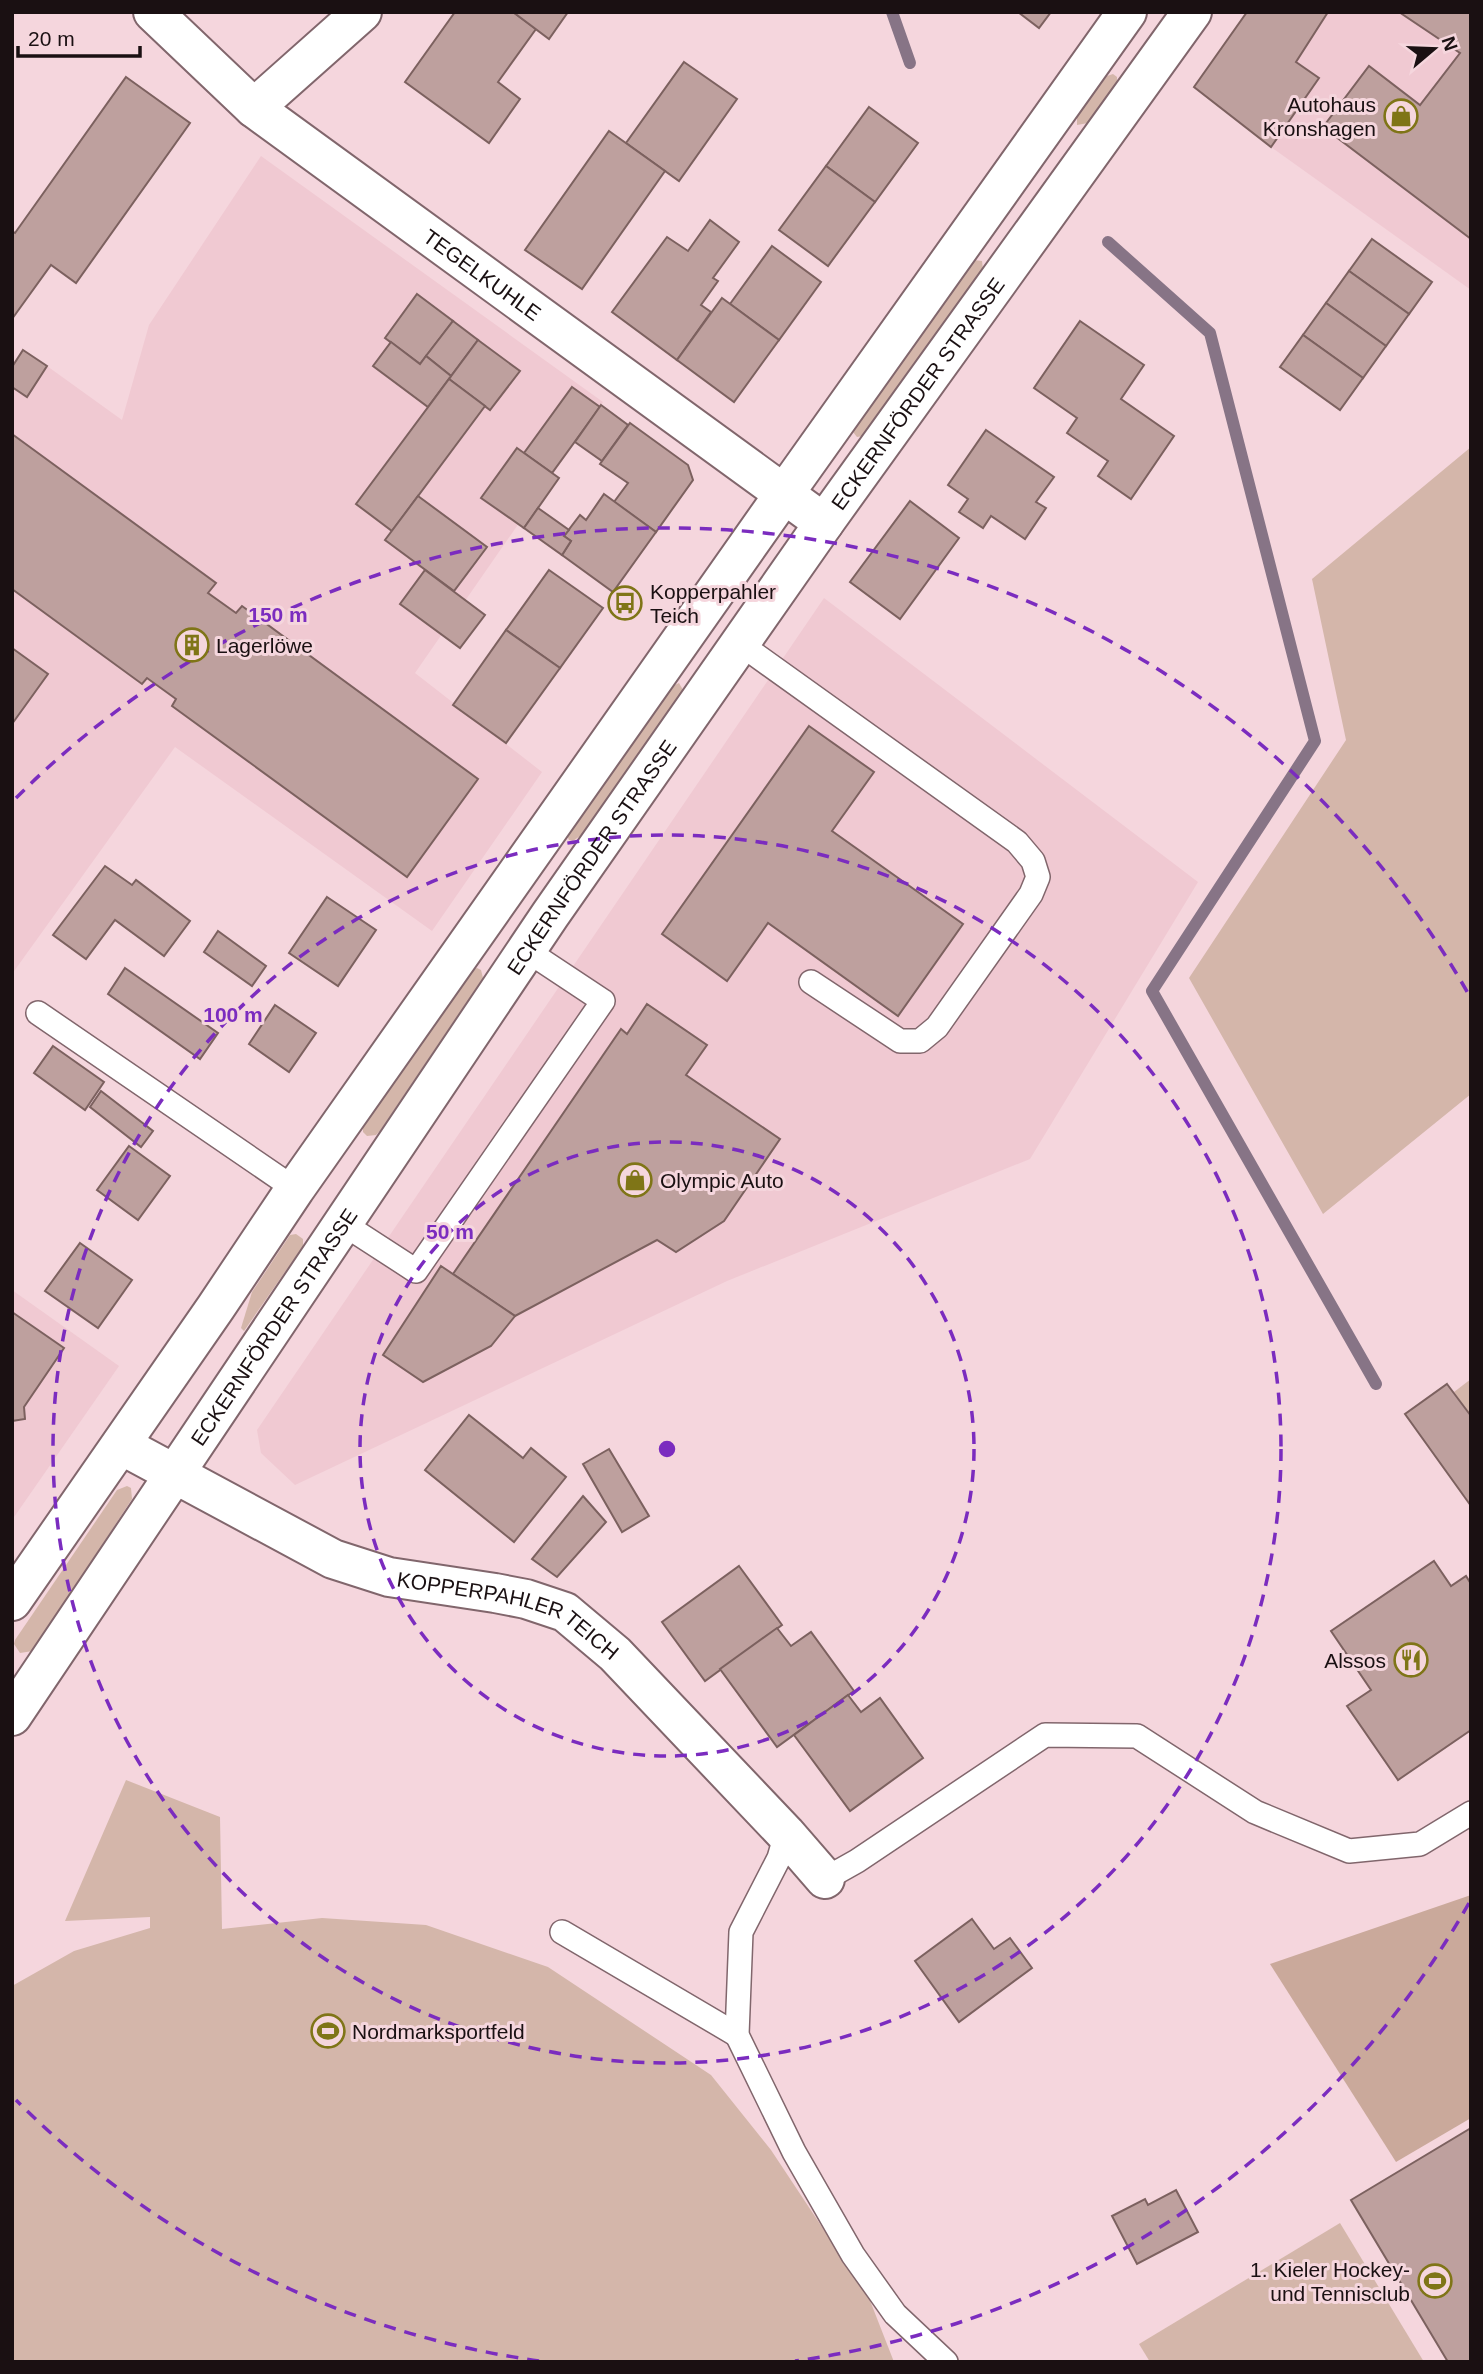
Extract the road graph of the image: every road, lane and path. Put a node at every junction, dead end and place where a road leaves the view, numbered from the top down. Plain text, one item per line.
1 (153, 12) edge
2 (362, 12) edge
3 (1127, 12) edge
4 (1192, 12) edge
5 (254, 108) junction
6 (784, 494) junction
7 (824, 523) junction
8 (739, 643) junction
9 (526, 950) junction
10 (811, 982) dead end
11 (38, 1013) dead end
12 (295, 1189) junction
13 (342, 1223) junction
14 (121, 1445) junction
15 (173, 1475) junction
16 (12, 1601) edge
17 (12, 1716) edge
18 (1471, 1813) edge
19 (786, 1834) junction
20 (825, 1879) joint
21 (562, 1932) dead end
22 (737, 2035) junction
23 (946, 2362) edge

1 - 5 main road, TEGELKUHLE
2 - 5 main road
3 - 6 main road
4 - 7 main road, ECKERNFÖRDER STRASSE
5 - 6 main road, TEGELKUHLE
6 - 7 main road, TEGELKUHLE
6 - 12 main road
7 - 8 main road, ECKERNFÖRDER STRASSE
8 - 9 main road, ECKERNFÖRDER STRASSE
8 - 10 lane
9 - 13 main road, ECKERNFÖRDER STRASSE
9 - 13 lane
11 - 12 lane
12 - 14 main road
13 - 15 main road, ECKERNFÖRDER STRASSE
14 - 15 main road, KOPPERPAHLER TEICH
14 - 16 main road
15 - 17 main road, ECKERNFÖRDER STRASSE
15 - 19 main road, KOPPERPAHLER TEICH
18 - 20 lane
19 - 20 main road, KOPPERPAHLER TEICH
19 - 22 lane
21 - 22 lane
22 - 23 lane

